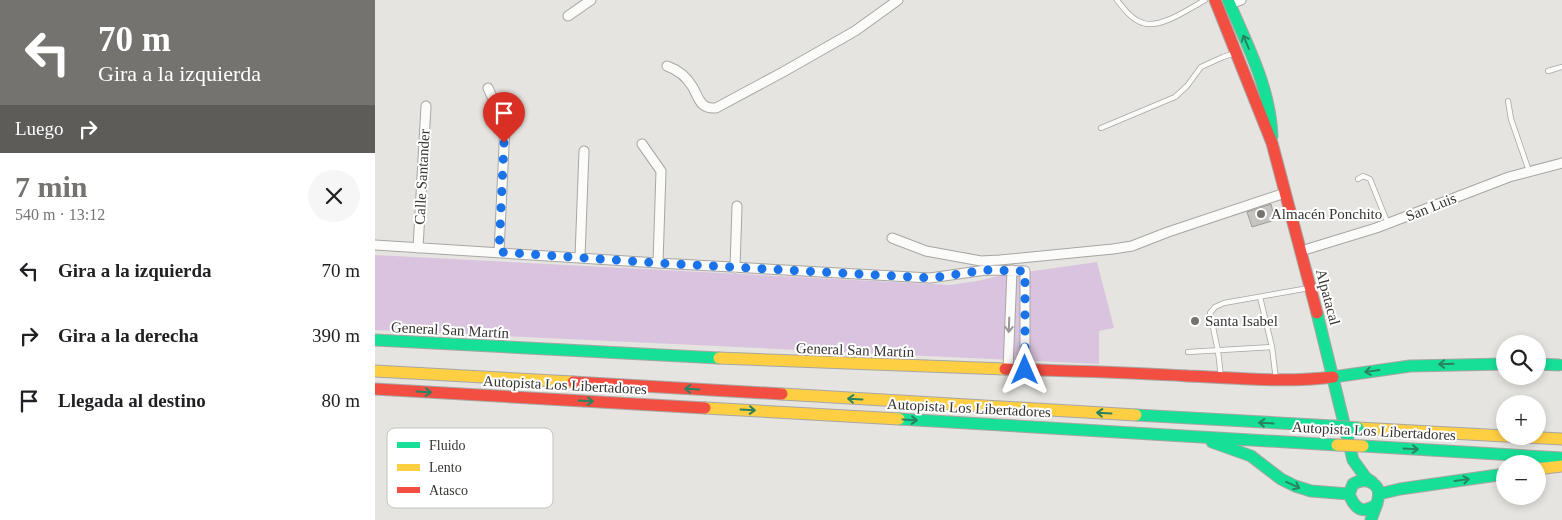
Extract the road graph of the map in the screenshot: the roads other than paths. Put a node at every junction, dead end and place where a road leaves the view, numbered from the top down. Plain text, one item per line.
1 (591, 0) edge
2 (898, 0) edge
3 (1117, 0) edge
4 (1205, 0) edge
5 (1215, 0) edge
6 (1233, 1) edge
7 (568, 16) dead end
8 (1237, 53) junction
9 (667, 66) dead end
10 (1562, 68) edge
11 (1548, 71) dead end
12 (1264, 84) junction
13 (488, 88) dead end
14 (1251, 90) junction
15 (1508, 101) dead end
16 (426, 106) dead end
17 (1101, 128) dead end
18 (1272, 143) junction
19 (641, 144) dead end
20 (584, 151) dead end
21 (1562, 162) edge
22 (1529, 171) junction
23 (1359, 178) dead end
24 (1285, 193) junction
25 (737, 206) dead end
26 (1388, 224) junction
27 (892, 238) dead end
28 (375, 245) edge
29 (418, 248) junction
30 (1301, 251) junction
31 (499, 252) junction
32 (580, 257) junction
33 (658, 263) junction
34 (735, 268) junction
35 (1012, 270) junction
36 (1310, 288) junction
37 (1259, 297) junction
38 (375, 340) edge
39 (1273, 347) junction
40 (1218, 351) junction
41 (1188, 352) dead end
42 (1496, 364) edge
43 (1546, 364) edge
44 (1559, 365) dead end
45 (1008, 370) junction
46 (1025, 370) junction
47 (375, 371) edge
48 (1333, 377) junction
49 (1221, 378) junction
50 (1276, 381) junction
51 (375, 389) edge
52 (1187, 435) junction
53 (1496, 436) edge
54 (1546, 439) edge
55 (1562, 440) edge
56 (1562, 458) edge
57 (1353, 460) junction
58 (1562, 466) edge
59 (1546, 468) edge
60 (1496, 475) edge
61 (1372, 482) junction
62 (1350, 497) junction
63 (1378, 499) junction
64 (1363, 520) edge
65 (1371, 520) edge

1 - 7 street
2 - 9 street
3 - 4 lane
5 - 8 main road, Alpatacal
12 -> 6 main road, Alpatacal
8 - 14 main road, Alpatacal
8 - 17 lane
10 - 11 lane
12 - 14 main road
12 - 18 main road, Alpatacal
13 - 31 street
14 - 18 main road, Alpatacal
15 - 22 lane
16 - 29 street, Calle Santander
18 - 24 main road, Alpatacal
19 - 33 street
20 - 32 street
21 - 22 street, San Luis
22 - 26 street, San Luis
23 - 26 lane
24 - 27 street
24 - 30 main road, Alpatacal
25 - 34 street
26 - 30 street, San Luis
28 - 29 street
29 - 31 street
30 - 36 main road, Alpatacal
31 - 32 street
32 - 33 street
33 - 34 street
34 - 35 street
35 -> 45 street
35 - 46 street
36 - 37 lane
36 - 48 main road, Alpatacal
37 - 39 lane
37 - 40 lane
38 - 45 main road, General San Martín
39 - 40 lane
39 - 50 lane
40 - 41 lane
40 - 49 lane
42 -> 48 main road, General San Martín
43 - 44 main road
45 - 46 main road, General San Martín
46 - 49 main road, General San Martín
53 -> 47 main road, Autopista Los Libertadores, bridge
48 - 50 main road, General San Martín
48 - 57 main road, Alpatacal
49 - 50 main road, General San Martín
51 -> 52 main road, Autopista Los Libertadores
52 -> 56 main road, Autopista Los Libertadores, bridge
52 -> 62 main road
54 - 55 main road, Autopista Los Libertadores
57 - 61 main road, Alpatacal
57 - 62 main road, Alpatacal
58 - 59 main road
63 -> 60 main road
61 - 62 main road
61 - 63 main road, Alpatacal
62 - 63 main road
62 - 64 main road
63 - 65 main road

